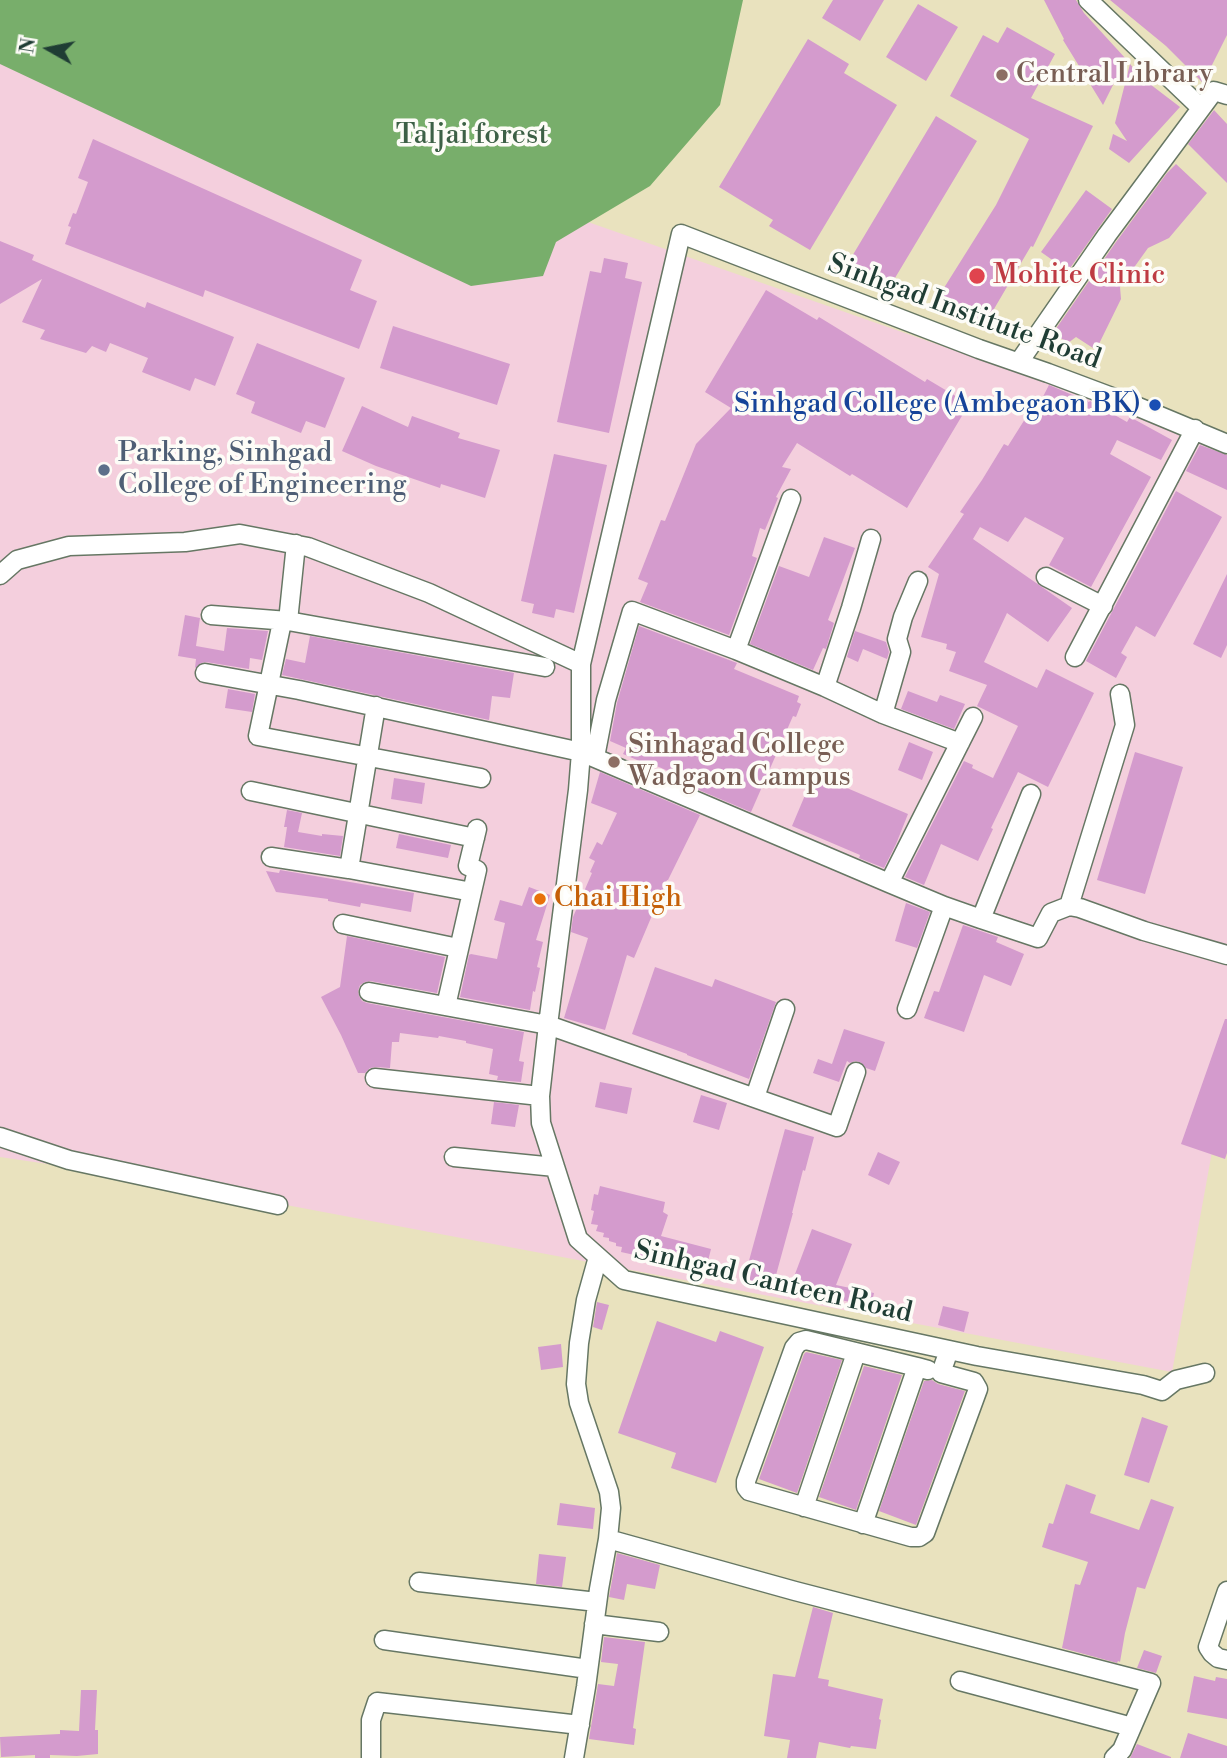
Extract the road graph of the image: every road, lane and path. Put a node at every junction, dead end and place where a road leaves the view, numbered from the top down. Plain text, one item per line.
1 (1088, 0) edge
2 (1227, 95) edge
3 (1201, 108) junction
4 (1019, 362) junction
5 (1195, 429) junction
6 (1227, 444) edge
7 (791, 499) dead end
8 (871, 539) dead end
9 (296, 544) junction
10 (0, 575) edge
11 (1046, 577) dead end
12 (918, 581) dead end
13 (1103, 606) junction
14 (211, 615) dead end
15 (285, 622) junction
16 (736, 650) junction
17 (1075, 657) dead end
18 (581, 664) junction
19 (545, 667) dead end
20 (205, 673) dead end
21 (268, 684) junction
22 (825, 687) junction
23 (1120, 694) dead end
24 (376, 706) junction
25 (883, 714) junction
26 (973, 717) dead end
27 (960, 743) junction
28 (588, 754) junction
29 (367, 757) junction
30 (481, 778) dead end
31 (251, 792) dead end
32 (1031, 794) dead end
33 (358, 814) junction
34 (271, 857) dead end
35 (349, 869) junction
36 (889, 883) junction
37 (471, 892) junction
38 (944, 906) junction
39 (1069, 906) junction
40 (981, 919) junction
41 (343, 924) dead end
42 (458, 948) junction
43 (1227, 955) edge
44 (369, 992) dead end
45 (446, 1006) junction
46 (785, 1009) dead end
47 (906, 1009) dead end
48 (548, 1025) junction
49 (856, 1072) dead end
50 (375, 1078) dead end
51 (540, 1096) junction
52 (755, 1097) junction
53 (0, 1137) edge
54 (454, 1157) dead end
55 (555, 1167) junction
56 (278, 1205) dead end
57 (598, 1257) junction
58 (949, 1350) junction
59 (856, 1353) junction
60 (917, 1367) junction
61 (941, 1373) junction
62 (1205, 1373) dead end
63 (804, 1507) junction
64 (863, 1524) junction
65 (608, 1539) junction
66 (419, 1582) dead end
67 (1227, 1591) edge
68 (597, 1602) junction
69 (594, 1624) junction
70 (659, 1632) dead end
71 (384, 1640) dead end
72 (1227, 1660) edge
73 (588, 1670) junction
74 (960, 1681) dead end
75 (580, 1725) junction
76 (1132, 1727) junction
77 (371, 1758) edge
78 (574, 1758) edge
79 (1114, 1758) edge

1 - 3 street
2 - 3 street
3 - 4 street
4 - 5 street, Sinhgad Institute Road
4 - 18 street, Sinhgad Institute Road
5 - 6 street, Sinhgad Institute Road
5 - 13 street
7 - 16 street
8 - 22 street
9 - 10 street
9 - 15 street
9 - 18 street
11 - 13 street
12 - 25 street
13 - 17 street
14 - 15 street
15 - 19 street
15 - 21 street
16 - 22 street
16 - 28 street
18 - 28 street
20 - 21 street
21 - 24 street
21 - 29 street
22 - 25 street
23 - 39 street
24 - 28 street
24 - 29 street
25 - 27 street
26 - 27 street
27 - 36 street
28 - 36 street
28 - 48 street, Sinhgad Canteen Road
29 - 30 street
29 - 33 street
31 - 33 street
32 - 40 street
33 - 35 street
33 - 37 street
34 - 35 street
35 - 37 street
36 - 38 street
37 - 42 street
38 - 40 street
38 - 47 street
39 - 40 street
39 - 43 street
41 - 42 street
42 - 45 street
44 - 45 street
45 - 48 street
46 - 52 street
48 - 51 street, Sinhgad Canteen Road
48 - 52 street
49 - 52 street
50 - 51 street
51 - 55 street, Sinhgad Canteen Road
53 - 56 street
54 - 55 street
55 - 57 street, Sinhgad Canteen Road
57 - 58 street, Sinhgad Canteen Road
57 - 65 street
58 - 61 street
58 - 62 street, Sinhgad Canteen Road
59 - 60 street
59 - 63 street
59 - 63 street
60 - 61 street
60 - 64 street
61 - 64 street
63 - 64 street
65 - 68 street
65 - 76 street
66 - 68 street
67 - 72 street
68 - 69 street
69 - 70 street
69 - 73 street
71 - 73 street
73 - 75 street
74 - 76 street
75 - 77 street
75 - 78 street
76 - 79 street

